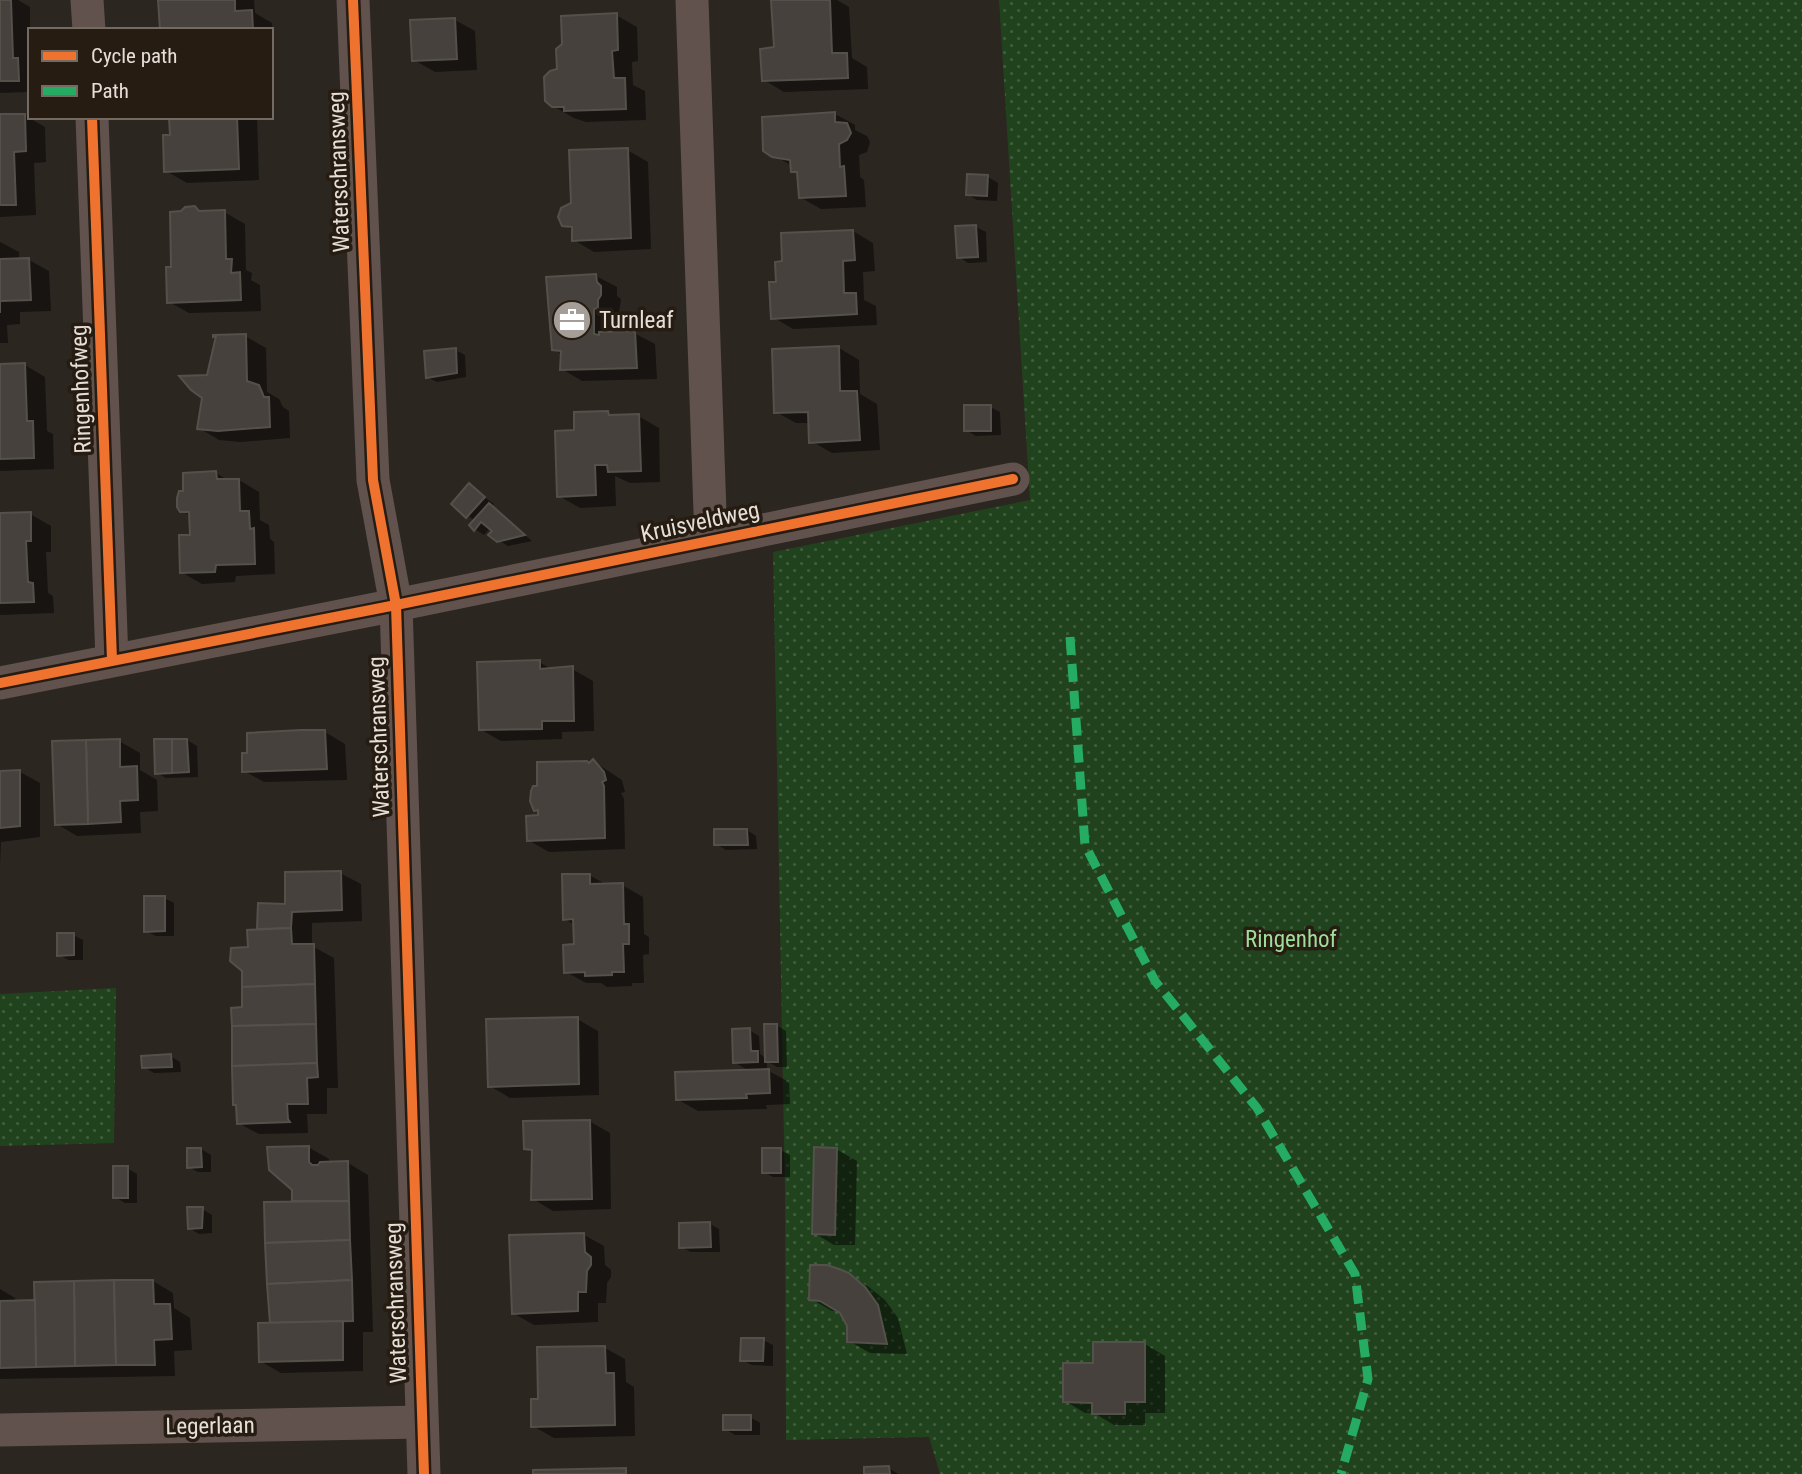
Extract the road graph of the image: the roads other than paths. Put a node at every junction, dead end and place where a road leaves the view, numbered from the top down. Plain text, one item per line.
1 (88, 0) edge
2 (353, 0) edge
3 (692, 0) edge
4 (89, 28) edge
5 (92, 119) edge
6 (1013, 479) dead end
7 (711, 541) junction
8 (396, 605) junction
9 (112, 660) junction
10 (0, 683) edge
11 (421, 1422) junction
12 (0, 1430) edge
13 (424, 1474) edge

1 - 4 street
2 - 8 street, Waterschransweg
3 - 7 street, Kruisveldweg
5 - 9 street, Ringenhofweg
6 - 7 street, Kruisveldweg
7 - 8 street, Kruisveldweg
8 - 9 street
8 - 11 street, Waterschransweg
9 - 10 street
11 - 12 street, Legerlaan
11 - 13 street, Waterschransweg

